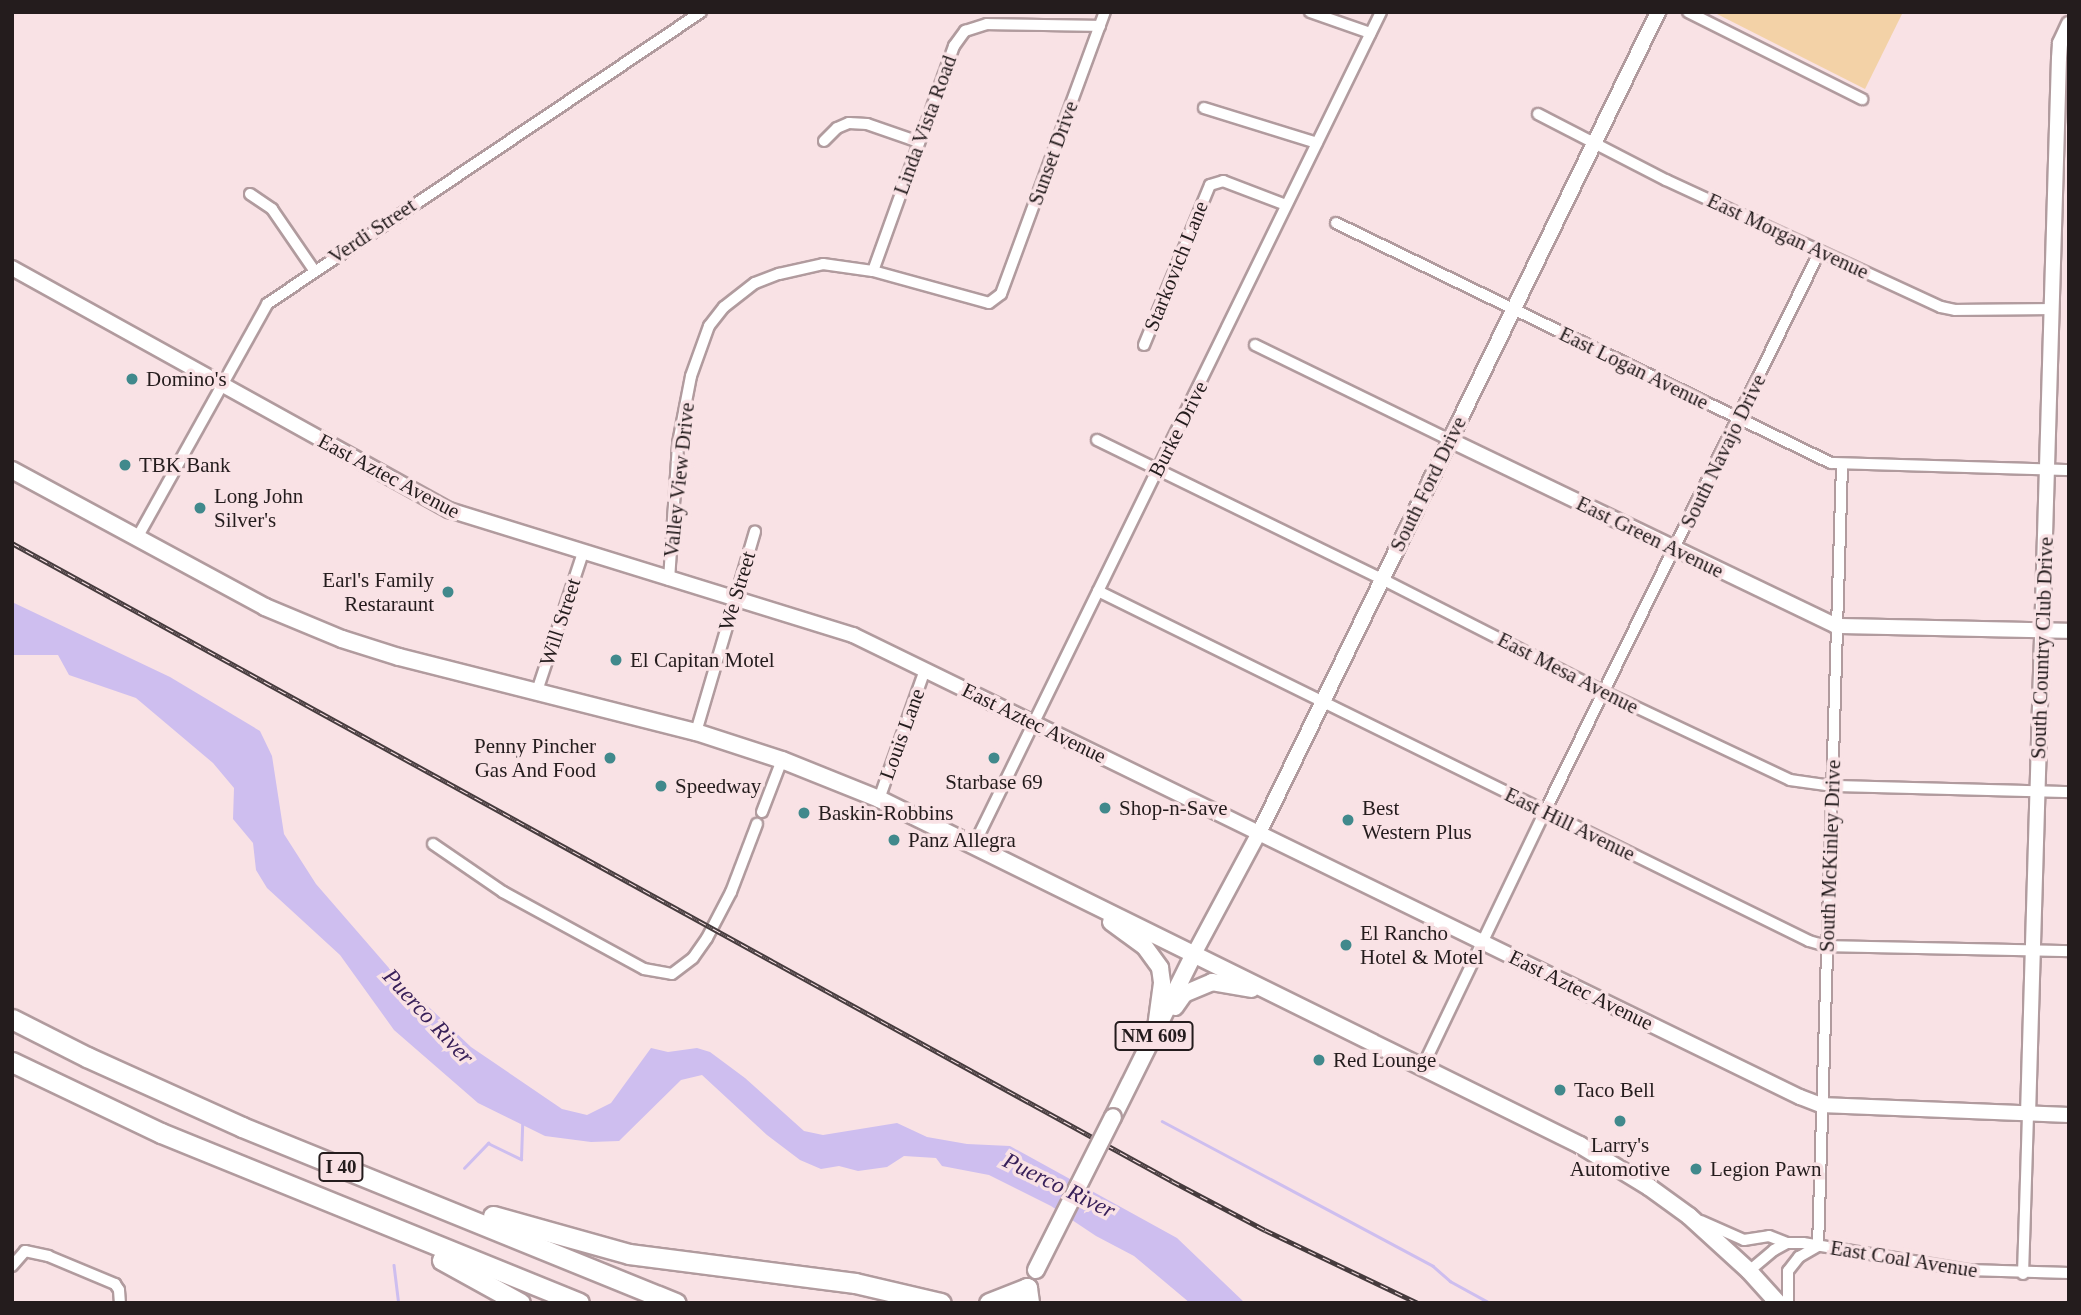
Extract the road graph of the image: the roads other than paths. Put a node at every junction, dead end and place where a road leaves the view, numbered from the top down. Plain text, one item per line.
1 (701, 12) edge
2 (1105, 12) edge
3 (1310, 12) edge
4 (1381, 12) edge
5 (1658, 12) edge
6 (1688, 12) edge
7 (2069, 24) edge
8 (1100, 26) junction
9 (1370, 33) junction
10 (1862, 99) dead end
11 (1203, 108) dead end
12 (1538, 114) dead end
13 (824, 141) dead end
14 (919, 142) junction
15 (1595, 142) junction
16 (1317, 143) junction
17 (250, 194) dead end
18 (1286, 205) junction
19 (1336, 223) dead end
20 (1820, 251) junction
21 (12, 268) edge
22 (314, 270) junction
23 (873, 271) junction
24 (1002, 293) joint
25 (1514, 309) junction
26 (2052, 309) junction
27 (1144, 345) dead end
28 (1255, 345) dead end
29 (221, 384) junction
30 (1737, 418) junction
31 (1097, 440) dead end
32 (1450, 440) junction
33 (1842, 466) junction
34 (1157, 469) junction
35 (12, 470) edge
36 (2047, 470) junction
37 (2069, 470) edge
38 (755, 532) dead end
39 (137, 538) junction
40 (1675, 550) junction
41 (583, 553) junction
42 (1382, 579) junction
43 (669, 580) junction
44 (1098, 591) junction
45 (734, 598) junction
46 (1836, 626) junction
47 (2042, 630) junction
48 (2069, 631) edge
49 (925, 670) junction
50 (537, 691) junction
51 (1604, 692) junction
52 (1322, 703) junction
53 (1034, 723) junction
54 (696, 732) junction
55 (782, 760) junction
56 (1832, 786) junction
57 (2038, 791) junction
58 (2069, 792) edge
59 (879, 799) junction
60 (1545, 811) junction
61 (762, 812) dead end
62 (757, 824) dead end
63 (1259, 833) junction
64 (433, 844) dead end
65 (974, 845) junction
66 (1031, 873) junction
67 (1482, 942) junction
68 (1827, 946) junction
69 (2033, 950) junction
70 (2069, 951) edge
71 (1194, 954) junction
72 (1305, 1008) junction
73 (12, 1019) edge
74 (1155, 1035) junction
75 (12, 1062) edge
76 (1423, 1066) junction
77 (1821, 1105) junction
78 (2028, 1115) junction
79 (2069, 1115) edge
80 (342, 1167) junction
81 (270, 1179) junction
82 (1689, 1216) junction
83 (1787, 1243) junction
84 (1818, 1246) junction
85 (12, 1266) edge
86 (1749, 1271) junction
87 (2069, 1273) edge
88 (2023, 1274) junction
89 (1028, 1291) edge
90 (936, 1301) edge
91 (120, 1303) edge
92 (520, 1303) edge
93 (579, 1303) edge
94 (676, 1303) edge
95 (989, 1303) edge
96 (1778, 1303) edge
97 (1788, 1303) edge

1 - 22 street, Verdi Street
2 - 8 street, Sunset Drive
3 - 9 street
4 - 9 street, Burke Drive
5 - 15 main road, South Ford Drive
6 - 10 street
7 - 26 main road, South Country Club Drive
8 - 14 street, Linda Vista Road
8 - 24 street, Sunset Drive
9 - 16 street, Burke Drive
11 - 16 street
12 - 15 street, East Morgan Avenue
13 - 14 street
14 - 23 street, Linda Vista Road
15 - 20 street, East Morgan Avenue
15 - 25 main road, South Ford Drive
16 - 18 street, Burke Drive
17 - 22 street
18 - 27 street, Starkovich Lane
18 - 34 street, Burke Drive
19 - 25 street, East Logan Avenue
20 - 26 street, East Morgan Avenue
20 - 30 street, South Navajo Drive
21 - 29 main road, East Aztec Avenue
22 - 29 street, Verdi Street
23 - 24 street, Valley View Drive
23 - 43 street, Valley View Drive
25 - 30 street, East Logan Avenue
25 - 32 main road, South Ford Drive
26 - 36 main road, South Country Club Drive
28 - 32 street, East Green Avenue
29 - 39 street, Verdi Street
29 - 41 main road, East Aztec Avenue
30 - 33 street, East Logan Avenue
30 - 40 street, South Navajo Drive
31 - 34 street, East Mesa Avenue
32 - 40 main road, East Green Avenue
32 - 42 main road, South Ford Drive
33 - 36 street, East Logan Avenue
33 - 46 street, South McKinley Drive
34 - 42 street, East Mesa Avenue
34 - 44 street, Burke Drive
35 - 39 main road
36 - 37 street, East Logan Avenue
36 - 47 main road, South Country Club Drive
38 - 45 street, We Street
39 - 50 main road
40 - 46 main road, East Green Avenue
40 - 51 street, South Navajo Drive
41 - 43 main road, East Aztec Avenue
41 - 50 street, Will Street
42 - 51 street, East Mesa Avenue
42 - 52 main road, South Ford Drive
43 - 45 main road, East Aztec Avenue
44 - 52 street, East Hill Avenue
44 - 53 street, Burke Drive
45 - 49 main road, East Aztec Avenue
45 - 54 street, We Street
46 - 47 main road, East Green Avenue
46 - 56 street, South McKinley Drive
47 - 48 main road, East Green Avenue
47 - 57 main road, South Country Club Drive
49 - 53 main road, East Aztec Avenue
49 - 59 street, Louis Lane
50 - 54 main road
51 - 56 street, East Mesa Avenue
51 - 60 street, South Navajo Drive
52 - 60 street, East Hill Avenue
52 - 63 main road, South Ford Drive
53 - 63 main road, East Aztec Avenue
53 - 65 street, Burke Drive
54 - 55 main road
55 - 59 main road
55 - 61 street
56 - 57 street, East Mesa Avenue
56 - 68 street, South McKinley Drive
57 - 58 street, East Mesa Avenue
57 - 69 main road, South Country Club Drive
59 - 65 main road
60 - 67 street, South Navajo Drive
60 - 68 street, East Hill Avenue
62 - 64 street
63 - 67 main road, East Aztec Avenue
63 - 71 main road, South Ford Drive
65 - 66 main road
66 - 71 main road
66 - 74 main road
67 - 76 street, South Navajo Drive
67 - 77 main road, East Aztec Avenue
68 - 69 street, East Hill Avenue
68 - 77 street, South McKinley Drive
69 - 70 street, East Hill Avenue
69 - 78 main road, South Country Club Drive
71 - 72 main road
71 - 74 main road, NM 609
72 - 74 main road
72 - 76 main road
73 - 80 highway, I 40
74 - 89 main road, NM 609, bridge
75 - 81 highway, I 40
76 - 82 main road
77 - 78 main road, East Aztec Avenue
77 - 84 street, South McKinley Drive
78 - 79 main road, East Aztec Avenue
78 - 88 street, South Country Club Drive
80 - 90 highway
80 - 94 highway, I 40
81 - 92 highway
81 - 93 highway, I 40
82 - 83 street, East Coal Avenue
82 - 86 main road
83 - 84 street, East Coal Avenue
83 - 86 street
84 - 88 street, East Coal Avenue
84 - 97 street
85 - 91 street
86 - 96 main road
87 - 88 street, East Coal Avenue
89 - 95 highway

